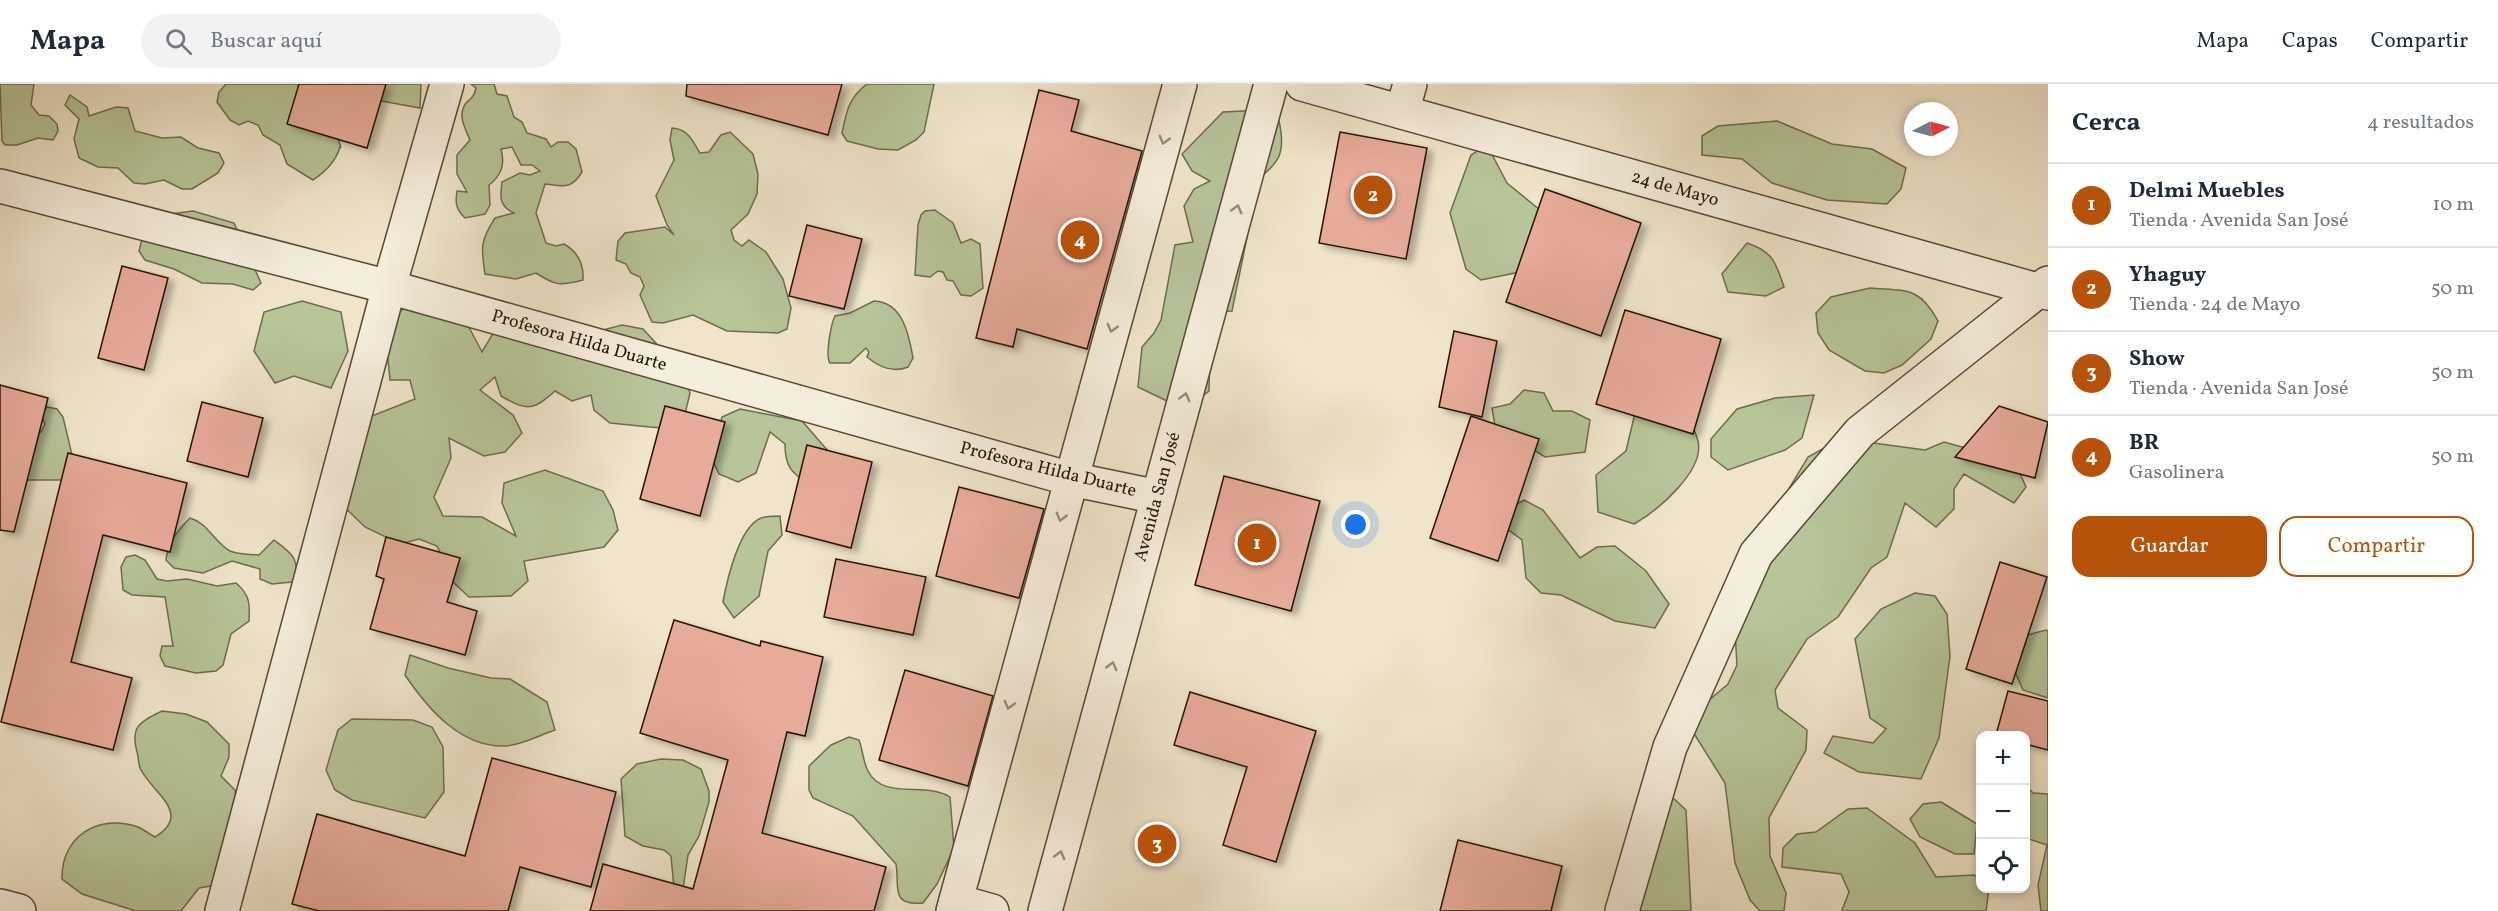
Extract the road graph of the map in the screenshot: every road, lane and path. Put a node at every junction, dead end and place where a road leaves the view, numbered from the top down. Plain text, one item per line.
1 (447, 84) edge
2 (1180, 84) edge
3 (1271, 84) edge
4 (1302, 84) edge
5 (1406, 98) edge
6 (0, 186) edge
7 (389, 288) junction
8 (2045, 289) edge
9 (1071, 479) junction
10 (1158, 497) junction
11 (0, 906) edge
12 (954, 906) edge
13 (19, 911) edge
14 (222, 911) edge
15 (992, 911) edge
16 (1045, 911) edge
17 (1622, 911) edge

1 - 7 street
2 -> 9 street
10 -> 3 street, Avenida San José
4 - 5 street, 24 de Mayo
5 - 8 street, 24 de Mayo
6 - 7 street, Profesora Hilda Duarte
7 - 9 street, Profesora Hilda Duarte
7 - 14 street
8 - 17 street
9 - 10 street, Profesora Hilda Duarte
9 -> 12 street
16 -> 10 street, Avenida San José
11 - 13 street
12 - 15 street

